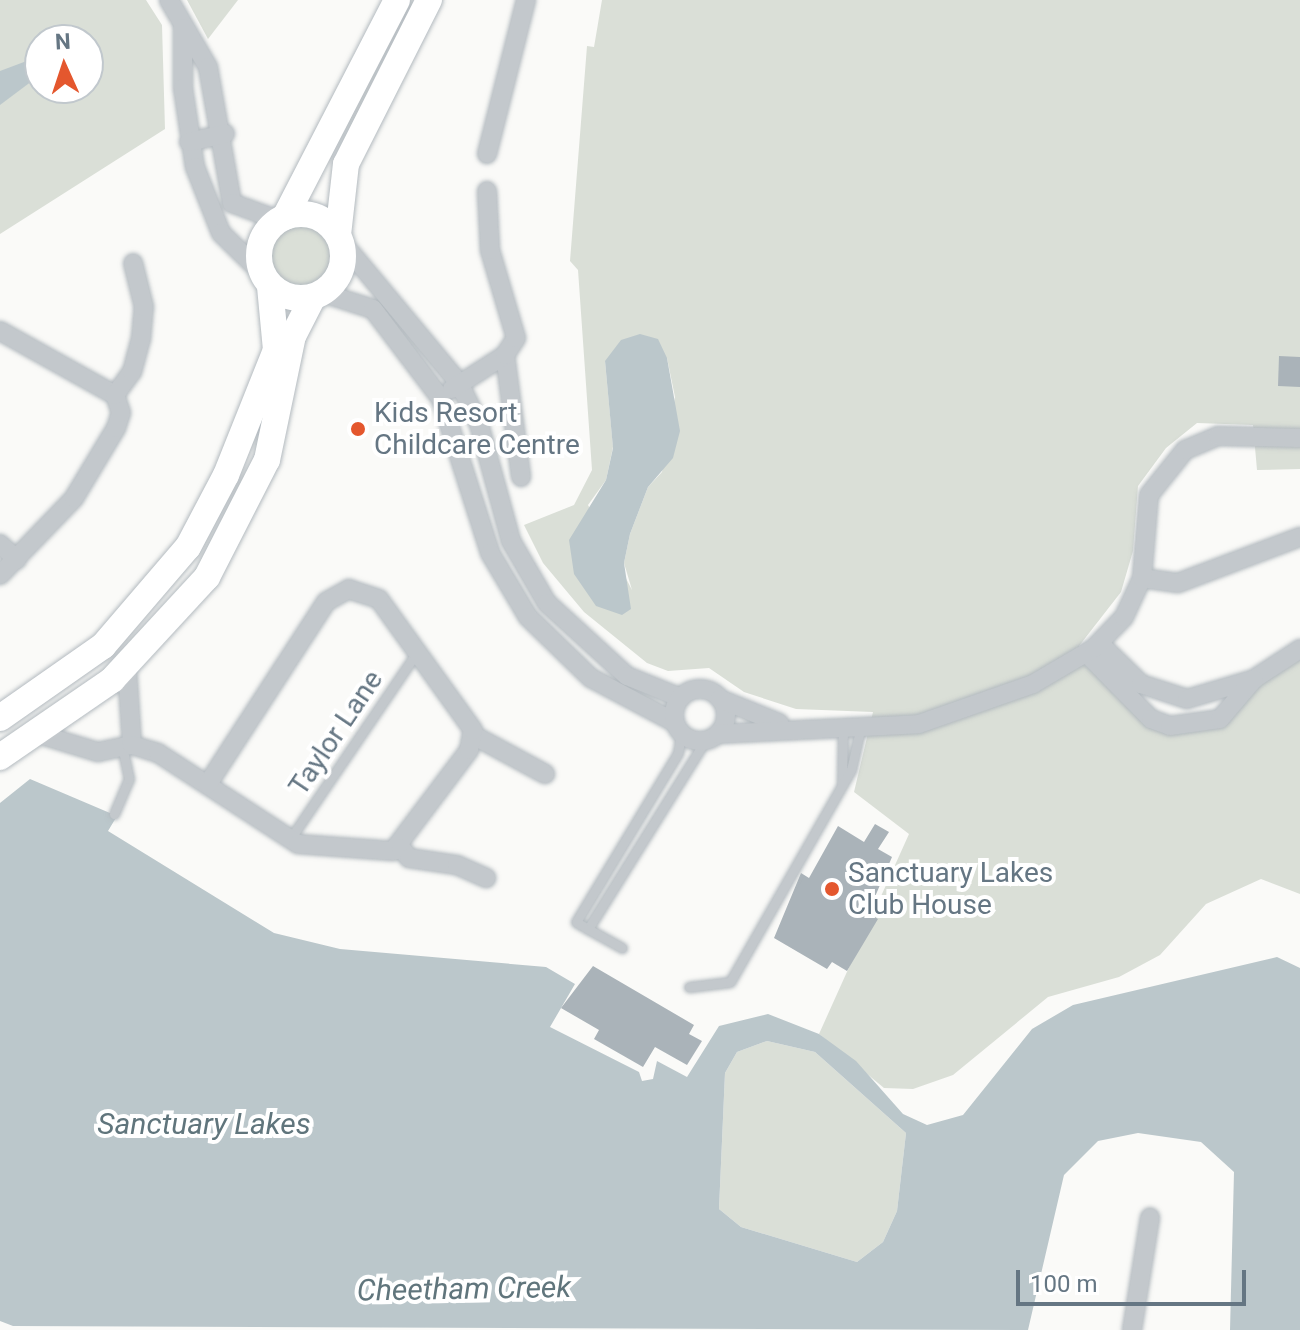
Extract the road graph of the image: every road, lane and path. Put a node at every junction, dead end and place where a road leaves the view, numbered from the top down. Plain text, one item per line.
1 (169, 0) edge
2 (397, 0) edge
3 (429, 0) edge
4 (526, 0) edge
5 (183, 28) junction
6 (225, 134) junction
7 (189, 142) junction
8 (487, 154) dead end
9 (487, 191) dead end
10 (282, 219) junction
11 (340, 238) junction
12 (133, 263) dead end
13 (266, 280) junction
14 (318, 295) junction
15 (0, 331) edge
16 (505, 355) junction
17 (459, 383) junction
18 (115, 395) junction
19 (441, 399) junction
20 (1300, 438) edge
21 (521, 477) dead end
22 (1300, 537) edge
23 (0, 544) edge
24 (17, 560) junction
25 (526, 572) junction
26 (0, 575) edge
27 (1142, 578) junction
28 (505, 582) junction
29 (103, 646) junction
30 (1093, 648) junction
31 (1300, 649) edge
32 (418, 651) junction
33 (127, 667) junction
34 (1254, 679) junction
35 (681, 698) junction
36 (720, 699) junction
37 (1187, 699) junction
38 (0, 718) edge
39 (785, 725) junction
40 (678, 728) junction
41 (1192, 728) junction
42 (852, 730) junction
43 (35, 733) junction
44 (473, 735) junction
45 (711, 737) junction
46 (127, 748) junction
47 (3, 749) edge
48 (545, 774) dead end
49 (842, 783) junction
50 (208, 784) junction
51 (114, 814) dead end
52 (290, 839) junction
53 (401, 848) junction
54 (486, 878) dead end
55 (588, 929) junction
56 (622, 948) dead end
57 (689, 987) dead end
58 (1150, 1217) dead end
59 (1132, 1330) edge

1 - 5 street
2 - 10 street
3 - 11 street
4 - 8 street
5 - 6 street
5 - 7 street
6 - 7 street
6 - 10 street
7 - 13 street
9 - 16 street
10 - 11 street
10 - 13 street
11 - 14 street
11 - 17 street
12 - 18 street
13 - 14 street
13 - 29 street
14 - 19 street
14 - 33 street
15 - 18 street
16 - 17 street
16 - 21 street
17 - 19 street
17 - 25 street
18 - 24 street
19 - 28 street
20 - 27 street
22 - 27 street
23 - 24 street
24 - 26 street
25 - 28 street
25 - 35 street
27 - 30 street
28 - 40 street
29 - 33 street
29 - 38 street
30 - 37 street
30 - 41 street
30 - 42 street
31 - 34 street
32 - 44 street
32 - 50 street
32 - 52 lane, Taylor Lane
33 - 43 street
33 - 46 street
34 - 37 street
34 - 41 street
35 - 36 street
35 - 40 street
36 - 39 street
36 - 45 street
37 - 41 street
39 - 42 street
39 - 45 street
40 - 45 street
40 - 55 lane
42 - 49 lane
42 - 49 lane
43 - 46 street
43 - 47 street
44 - 48 street
44 - 53 street
45 - 55 lane
46 - 50 street
46 - 51 lane
49 - 57 lane
50 - 52 street
52 - 53 street
53 - 54 street
55 - 56 lane
58 - 59 street

